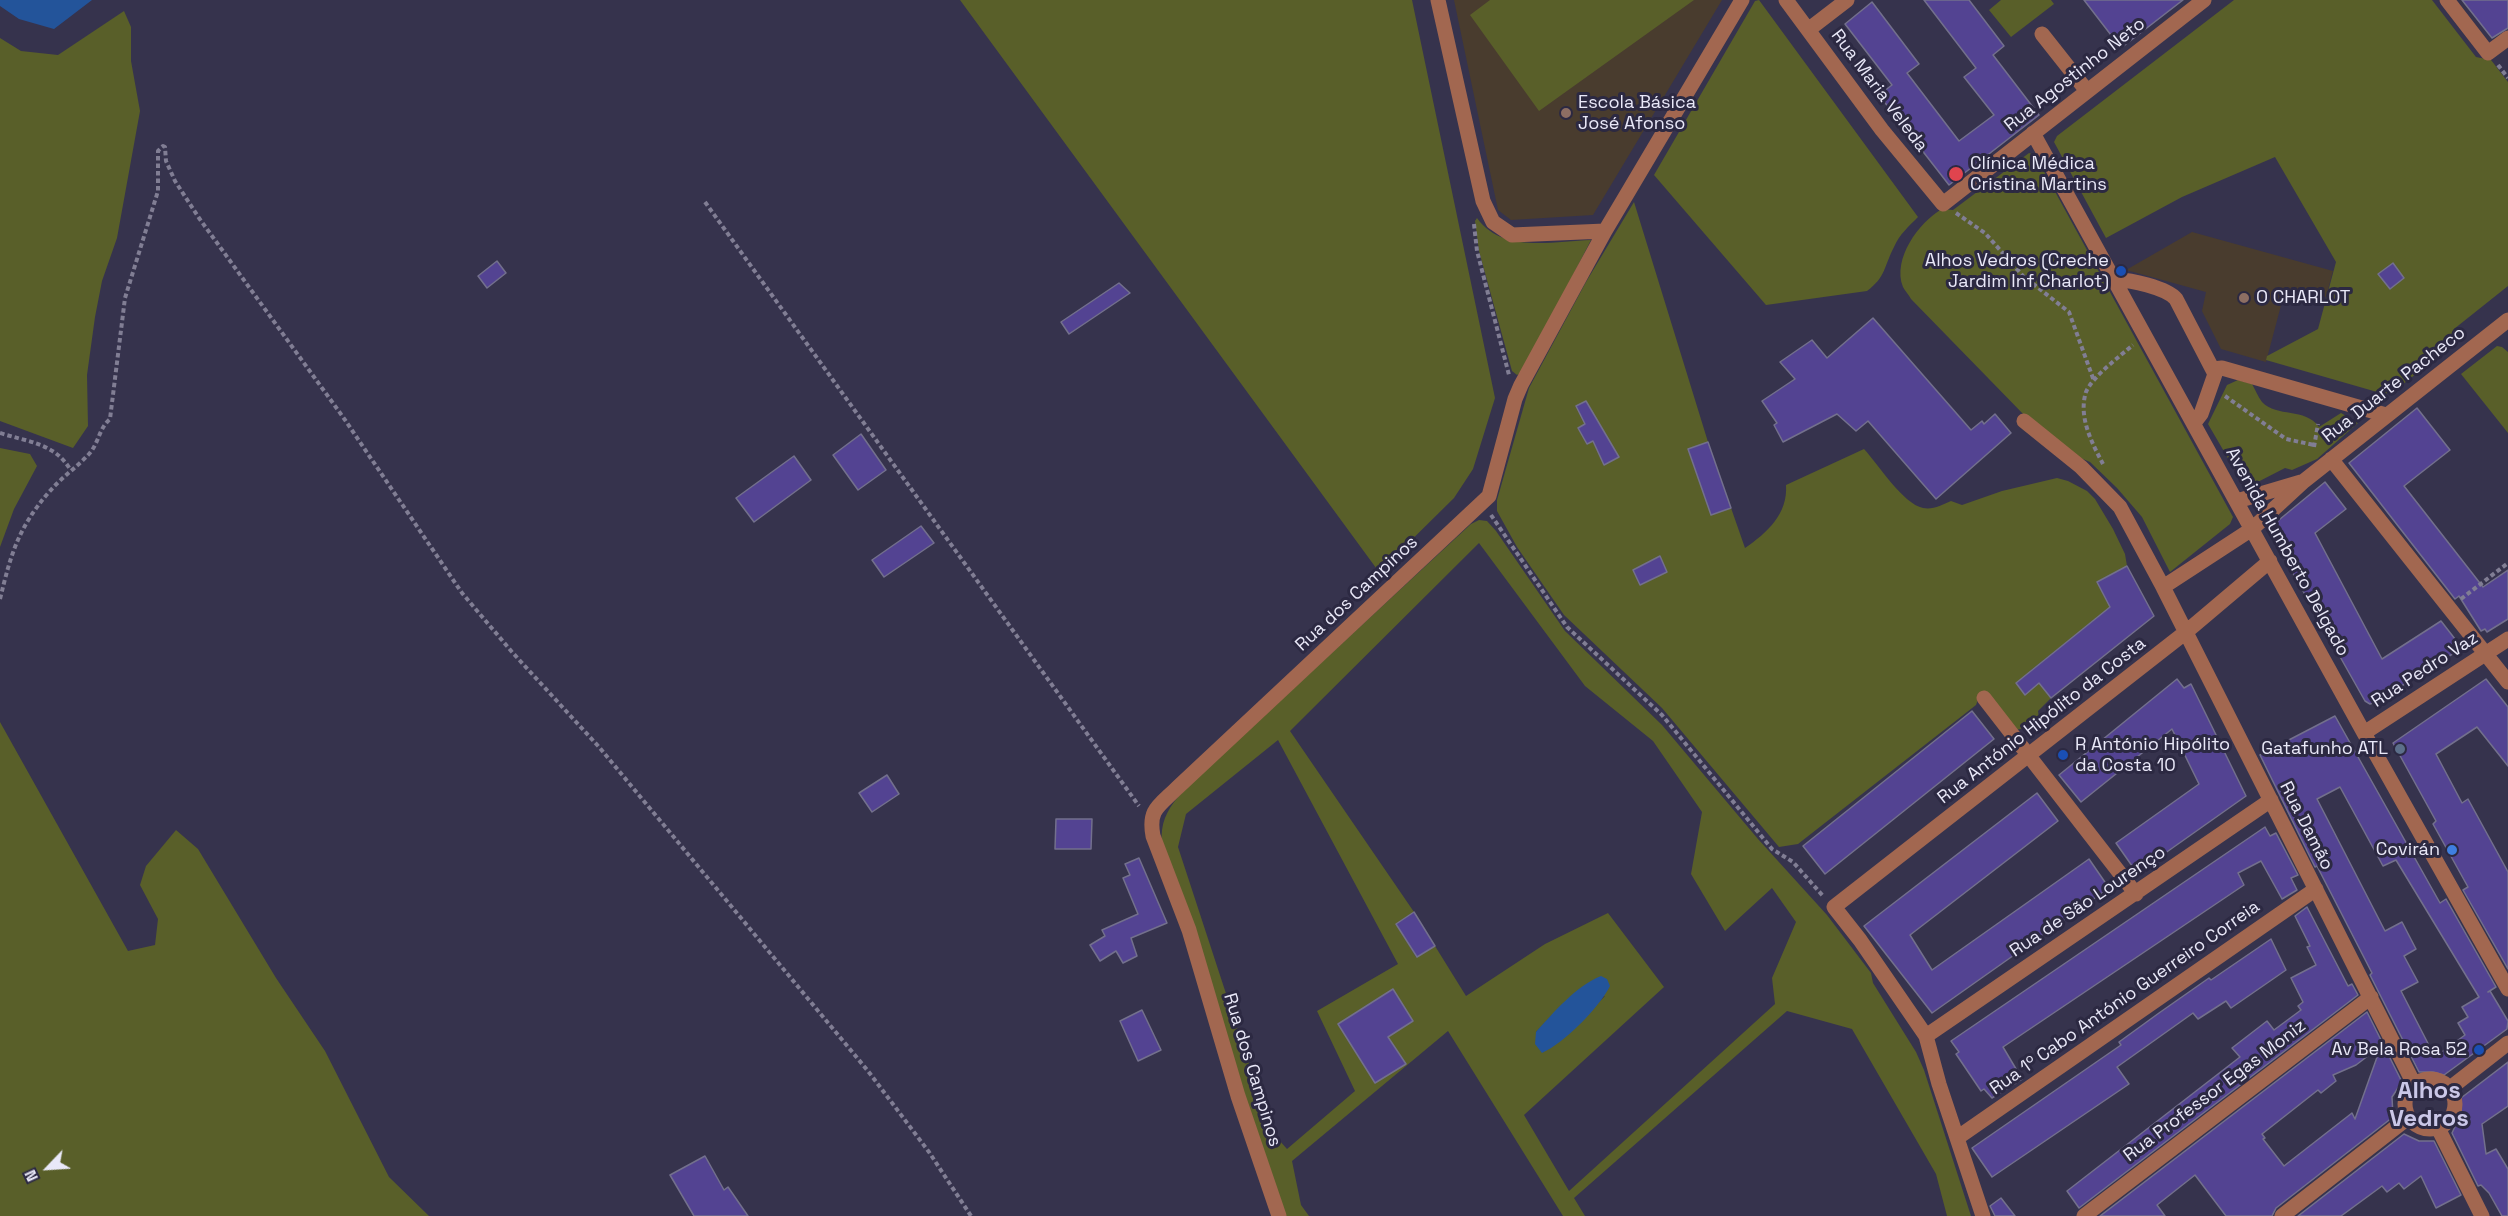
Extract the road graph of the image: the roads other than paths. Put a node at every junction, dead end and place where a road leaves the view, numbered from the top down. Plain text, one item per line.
1 (1438, 0) edge
2 (1742, 0) edge
3 (1786, 0) edge
4 (1847, 0) edge
5 (2204, 0) edge
6 (2447, 0) edge
7 (1808, 30) junction
8 (2042, 34) dead end
9 (2508, 38) edge
10 (2087, 91) junction
11 (2033, 133) junction
12 (1943, 204) joint
13 (1605, 231) junction
14 (2115, 280) junction
15 (2506, 324) edge
16 (2213, 369) junction
17 (2386, 415) junction
18 (2024, 421) dead end
19 (2194, 423) junction
20 (2331, 459) junction
21 (2304, 481) junction
22 (2237, 501) junction
23 (2252, 529) junction
24 (2270, 561) junction
25 (2163, 587) junction
26 (2186, 632) junction
27 (2508, 639) edge
28 (2487, 654) junction
29 (2508, 682) edge
30 (1984, 698) dead end
31 (2364, 733) junction
32 (2029, 756) junction
33 (2271, 800) junction
34 (2316, 889) junction
35 (2136, 894) junction
36 (2508, 989) edge
37 (2371, 997) junction
38 (1926, 1036) junction
39 (2508, 1043) edge
40 (2414, 1084) junction
41 (2450, 1089) junction
42 (2409, 1117) junction
43 (2438, 1128) junction
44 (1957, 1138) junction
45 (1279, 1216) edge
46 (1983, 1216) edge
47 (2084, 1216) edge
48 (2282, 1216) edge
49 (2482, 1216) edge

1 - 13 street
2 - 13 street, Rua dos Campinos
3 - 7 street, Rua Maria Veleda
4 - 7 street
5 - 10 street, Rua Agostinho Neto
6 - 9 street
7 - 12 street, Rua Maria Veleda
8 - 10 street
10 - 11 street, Rua Agostinho Neto
11 - 12 street, Rua Agostinho Neto
11 - 14 street, Avenida Humberto Delgado
13 - 45 street, Rua dos Campinos
14 - 16 street
14 - 19 street, Avenida Humberto Delgado
15 - 17 street, Rua Duarte Pacheco
16 - 17 street
16 - 19 street
17 - 20 street, Rua Duarte Pacheco
18 - 25 street, Rua Damão
19 - 22 street, Avenida Humberto Delgado
20 - 21 street, Rua Duarte Pacheco
20 - 28 street
21 - 22 street, Rua Duarte Pacheco
21 - 23 street, Rua Duarte Pacheco
22 - 23 street, Avenida Humberto Delgado
23 - 24 street, Avenida Humberto Delgado
23 - 25 street, Rua Duarte Pacheco
24 - 26 street, Rua António Hipólito da Costa
24 - 31 street, Avenida Humberto Delgado
25 - 26 street, Rua Damão
26 - 32 street, Rua António Hipólito da Costa
26 - 33 street, Rua Damão
27 - 28 street, Rua Pedro Vaz
28 - 29 street
28 - 31 street, Rua Pedro Vaz
30 - 32 street
31 - 36 street, Avenida Humberto Delgado
32 - 35 street
32 - 38 street, Rua António Hipólito da Costa
33 - 34 street, Rua Damão
33 - 35 street, Rua de São Lourenço
34 - 37 street, Rua Damão
34 - 44 street, Rua 1º Cabo António Guerreiro Correia
35 - 38 street, Rua de São Lourenço
37 - 40 street, Rua Damão
37 - 47 street, Rua Professor Egas Moniz
38 - 44 street
39 - 41 street
40 - 41 street
40 - 42 street
41 - 43 street
42 - 43 street
42 - 48 street
43 - 49 street
44 - 46 street

